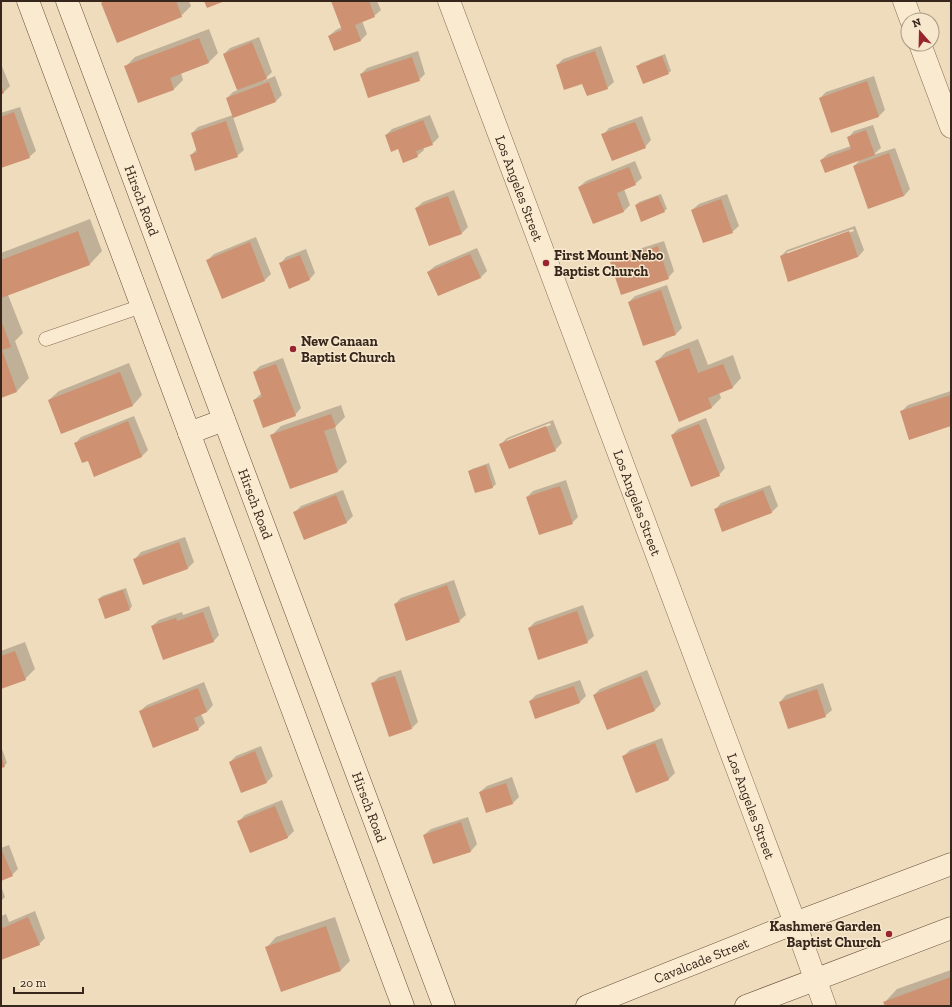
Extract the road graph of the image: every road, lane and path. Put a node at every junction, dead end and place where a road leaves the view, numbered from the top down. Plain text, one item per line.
1 (28, 1) edge
2 (67, 1) edge
3 (448, 1) edge
4 (904, 1) edge
5 (908, 12) edge
6 (923, 52) edge
7 (951, 127) edge
8 (142, 306) junction
9 (46, 339) dead end
10 (224, 420) junction
11 (189, 432) junction
12 (951, 864) edge
13 (795, 923) junction
14 (951, 928) edge
15 (815, 979) junction
16 (403, 1006) edge
17 (444, 1006) edge
18 (587, 1006) edge
19 (746, 1006) edge
20 (825, 1006) edge

1 - 8 main road
2 - 10 main road, Hirsch Road
3 - 13 main road, Los Angeles Street
4 - 5 main road
6 - 7 main road
8 - 9 lane
8 - 11 main road
10 - 11 main road
10 - 17 main road, Hirsch Road
11 - 16 main road
12 - 13 main road, Cavalcade Street
13 - 15 main road, Los Angeles Street
13 - 18 main road, Cavalcade Street
14 - 15 main road
15 - 19 main road
15 - 20 main road, Los Angeles Street

